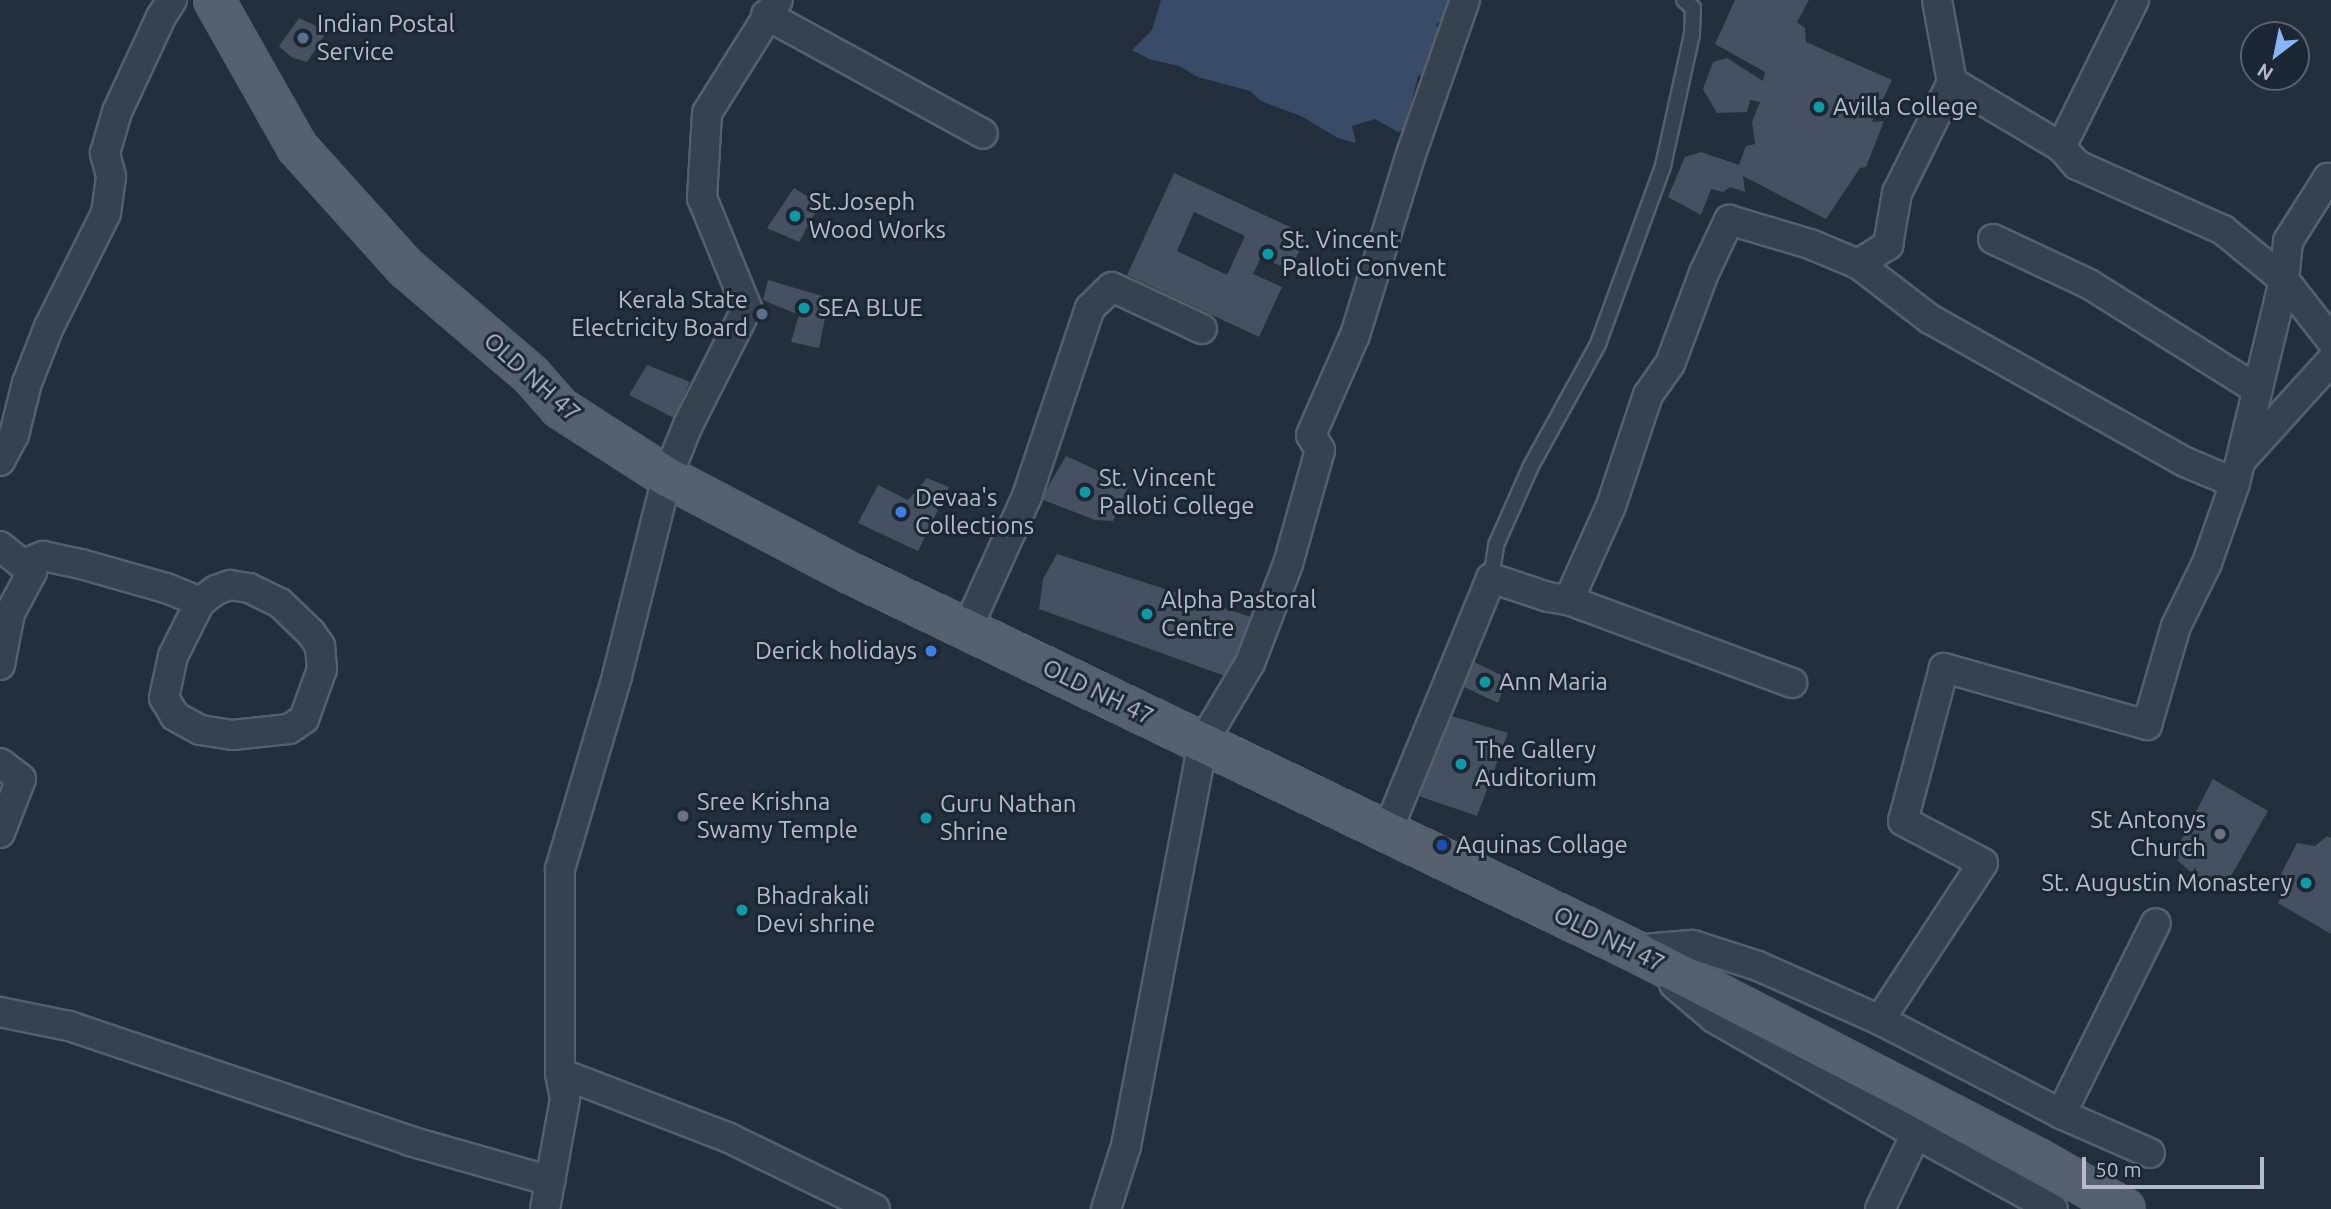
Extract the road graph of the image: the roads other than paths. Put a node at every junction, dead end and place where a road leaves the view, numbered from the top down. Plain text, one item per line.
1 (172, 0) edge
2 (214, 0) edge
3 (1465, 0) edge
4 (1684, 0) edge
5 (1937, 0) edge
6 (2134, 0) edge
7 (772, 7) edge
8 (1952, 82) junction
9 (983, 134) dead end
10 (2061, 147) junction
11 (2331, 180) edge
12 (1993, 239) dead end
13 (1858, 264) junction
14 (2284, 280) junction
15 (1202, 329) dead end
16 (2331, 340) edge
17 (2331, 360) edge
18 (2258, 390) junction
19 (0, 461) edge
20 (2238, 472) junction
21 (667, 477) junction
22 (0, 546) edge
23 (24, 565) junction
24 (1491, 578) junction
25 (1568, 600) junction
26 (200, 602) junction
27 (967, 629) junction
28 (0, 665) edge
29 (1792, 683) dead end
30 (1203, 742) junction
31 (0, 763) edge
32 (1387, 832) junction
33 (0, 833) edge
34 (2156, 923) dead end
35 (1637, 952) junction
36 (0, 1012) edge
37 (1880, 1020) junction
38 (560, 1073) junction
39 (2061, 1114) junction
40 (1916, 1134) junction
41 (2150, 1153) dead end
42 (550, 1181) junction
43 (545, 1209) edge
44 (875, 1209) edge
45 (1106, 1209) edge
46 (1880, 1209) edge
47 (2053, 1209) edge
48 (2124, 1209) edge

1 - 19 street
2 - 21 main road, OLD NH 47
3 - 30 street
4 - 24 lane
5 - 8 street
6 - 10 street
7 - 9 street
7 - 21 street
8 - 10 street
8 - 13 street
10 - 14 street
11 - 14 street
12 - 18 street
13 - 20 street
13 - 25 street
14 - 16 street
14 - 18 street
15 - 27 street
17 - 20 street
18 - 20 street
20 - 37 street
21 - 27 main road, OLD NH 47
21 - 38 street
22 - 23 street
23 - 26 street
23 - 28 street
24 - 25 street
24 - 32 street
25 - 29 street
26 - 26 street
27 - 30 main road, OLD NH 47
30 - 32 main road, OLD NH 47
30 - 45 street
31 - 33 street
32 - 35 main road, OLD NH 47
34 - 39 street
35 - 37 street
35 - 40 street
35 - 48 main road, OLD NH 47
36 - 42 street
37 - 39 street
38 - 42 street
38 - 44 street
39 - 41 street
40 - 46 street
40 - 47 street
42 - 43 street

